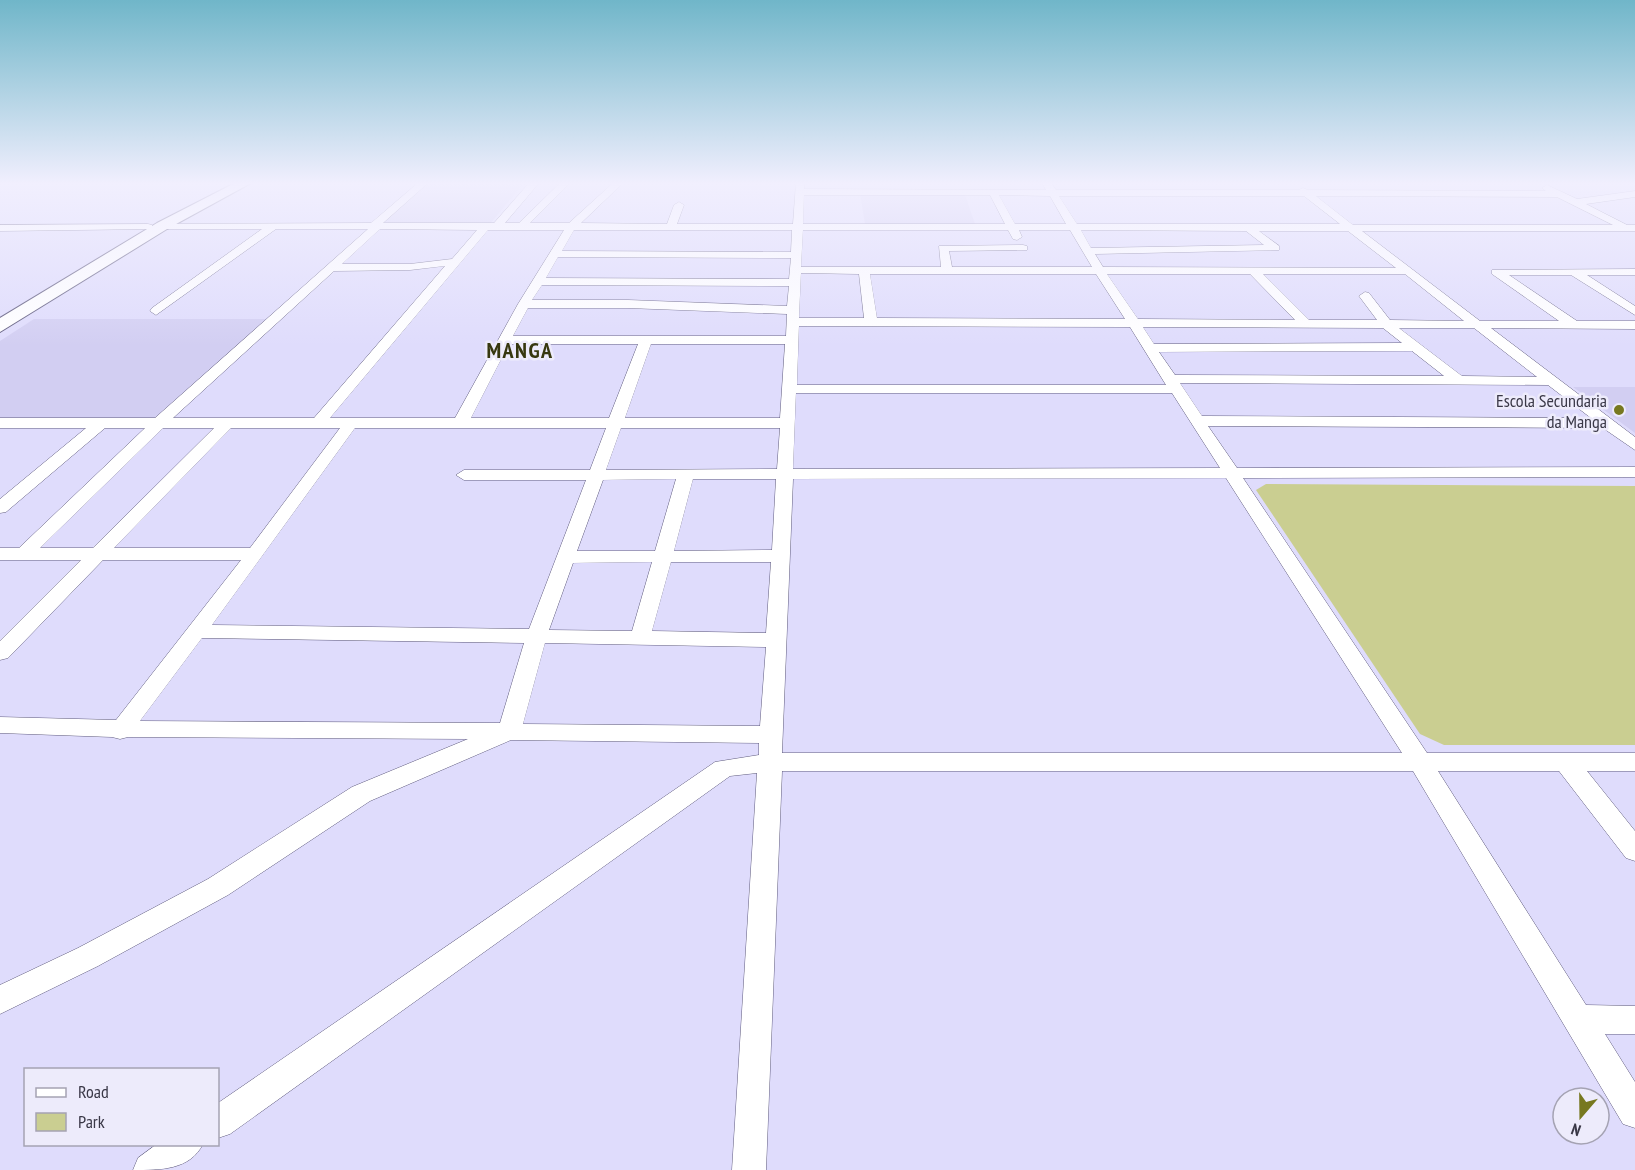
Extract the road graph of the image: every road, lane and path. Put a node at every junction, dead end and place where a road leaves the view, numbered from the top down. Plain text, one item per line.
1 (137, 238) edge
2 (258, 238) edge
3 (364, 238) edge
4 (480, 238) edge
5 (564, 238) edge
6 (797, 238) edge
7 (1017, 238) edge
8 (1079, 238) edge
9 (1261, 238) edge
10 (1364, 238) edge
11 (1023, 248) junction
12 (1087, 251) junction
13 (555, 254) junction
14 (796, 255) junction
15 (455, 262) junction
16 (332, 268) junction
17 (795, 270) junction
18 (864, 270) junction
19 (947, 270) junction
20 (1037, 270) junction
21 (1099, 270) junction
22 (1252, 270) junction
23 (1407, 270) junction
24 (1573, 272) junction
25 (1634, 272) edge
26 (540, 281) junction
27 (795, 283) junction
28 (1365, 296) dead end
29 (524, 304) junction
30 (1635, 310) edge
31 (156, 312) dead end
32 (793, 316) junction
33 (2, 322) edge
34 (871, 323) junction
35 (1134, 323) junction
36 (1306, 324) junction
37 (1386, 324) junction
38 (1478, 324) junction
39 (1574, 325) junction
40 (1635, 325) edge
41 (507, 340) junction
42 (646, 340) junction
43 (792, 340) junction
44 (1416, 347) junction
45 (1150, 348) junction
46 (1459, 381) junction
47 (1552, 381) junction
48 (1174, 384) junction
49 (789, 389) junction
50 (1198, 421) junction
51 (228, 422) junction
52 (0, 423) edge
53 (101, 423) junction
54 (159, 423) junction
55 (318, 423) junction
56 (351, 423) junction
57 (617, 423) junction
58 (787, 423) junction
59 (1606, 423) junction
60 (460, 424) junction
61 (1635, 445) edge
62 (1635, 472) edge
63 (686, 474) junction
64 (785, 474) junction
65 (1232, 474) junction
66 (464, 475) dead end
67 (597, 475) junction
68 (0, 508) edge
69 (0, 554) edge
70 (24, 554) junction
71 (99, 554) junction
72 (255, 554) junction
73 (781, 556) junction
74 (566, 557) junction
75 (665, 558) junction
76 (197, 631) junction
77 (536, 638) junction
78 (640, 639) junction
79 (776, 640) junction
80 (0, 653) edge
81 (0, 725) edge
82 (120, 731) junction
83 (509, 732) junction
84 (770, 748) junction
85 (1420, 762) junction
86 (1566, 762) junction
87 (1635, 762) edge
88 (1635, 850) edge
89 (0, 1000) edge
90 (1576, 1019) junction
91 (1635, 1020) edge
92 (1635, 1112) edge
93 (219, 1121) edge
94 (183, 1146) edge
95 (150, 1170) edge
96 (748, 1170) edge

1 - 33 highway
2 - 31 street
3 - 16 street
4 - 15 street
5 - 13 street
6 - 14 street
7 - 11 street
8 - 12 street
9 - 12 street
10 - 23 street
11 - 19 street
11 - 20 street
12 - 21 street
13 - 14 street
13 - 26 street
14 - 17 street
15 - 16 street
15 - 55 street
16 - 54 street
17 - 18 street
17 - 27 street
18 - 19 street
18 - 34 street
19 - 20 street
20 - 21 street
21 - 22 street
21 - 35 street
22 - 23 street
22 - 36 street
23 - 38 street
24 - 25 street
24 - 30 street
24 - 39 street
26 - 27 street
26 - 29 street
27 - 32 street
28 - 37 street
29 - 32 street
29 - 41 street
32 - 34 street
32 - 43 street
34 - 35 street
35 - 36 street
35 - 45 street
36 - 37 street
37 - 38 street
37 - 44 street
38 - 39 street
38 - 47 street
39 - 40 street
41 - 42 street
41 - 60 street
42 - 43 street
42 - 57 street
43 - 49 street
44 - 45 street
44 - 46 street
45 - 48 street
46 - 47 street
46 - 48 street
47 - 59 street
48 - 49 street
48 - 50 street
49 - 58 street
50 - 59 street
50 - 65 street
51 - 54 street
51 - 55 street
51 - 71 street
52 - 53 street
53 - 54 street
53 - 68 street
54 - 70 street
55 - 56 street
56 - 60 street
56 - 72 street
57 - 58 street
57 - 60 street
57 - 67 street
58 - 64 street
59 - 61 street
62 - 65 street
63 - 64 street
63 - 67 street
63 - 75 street
64 - 65 street
64 - 73 street
65 - 85 street
66 - 67 street
67 - 74 street
69 - 70 street
70 - 71 street
71 - 72 street
71 - 80 street
72 - 76 street
73 - 75 street
73 - 79 street
74 - 75 street
74 - 77 street
75 - 78 street
76 - 77 street
76 - 82 street
77 - 78 street
77 - 83 street
78 - 79 street
79 - 84 street
81 - 82 street
82 - 83 street
83 - 84 street
83 - 89 street
84 - 85 street
84 - 93 street
84 - 96 street
85 - 86 street
85 - 90 street
86 - 87 street
86 - 88 street
90 - 91 street
90 - 92 street
94 - 95 street

